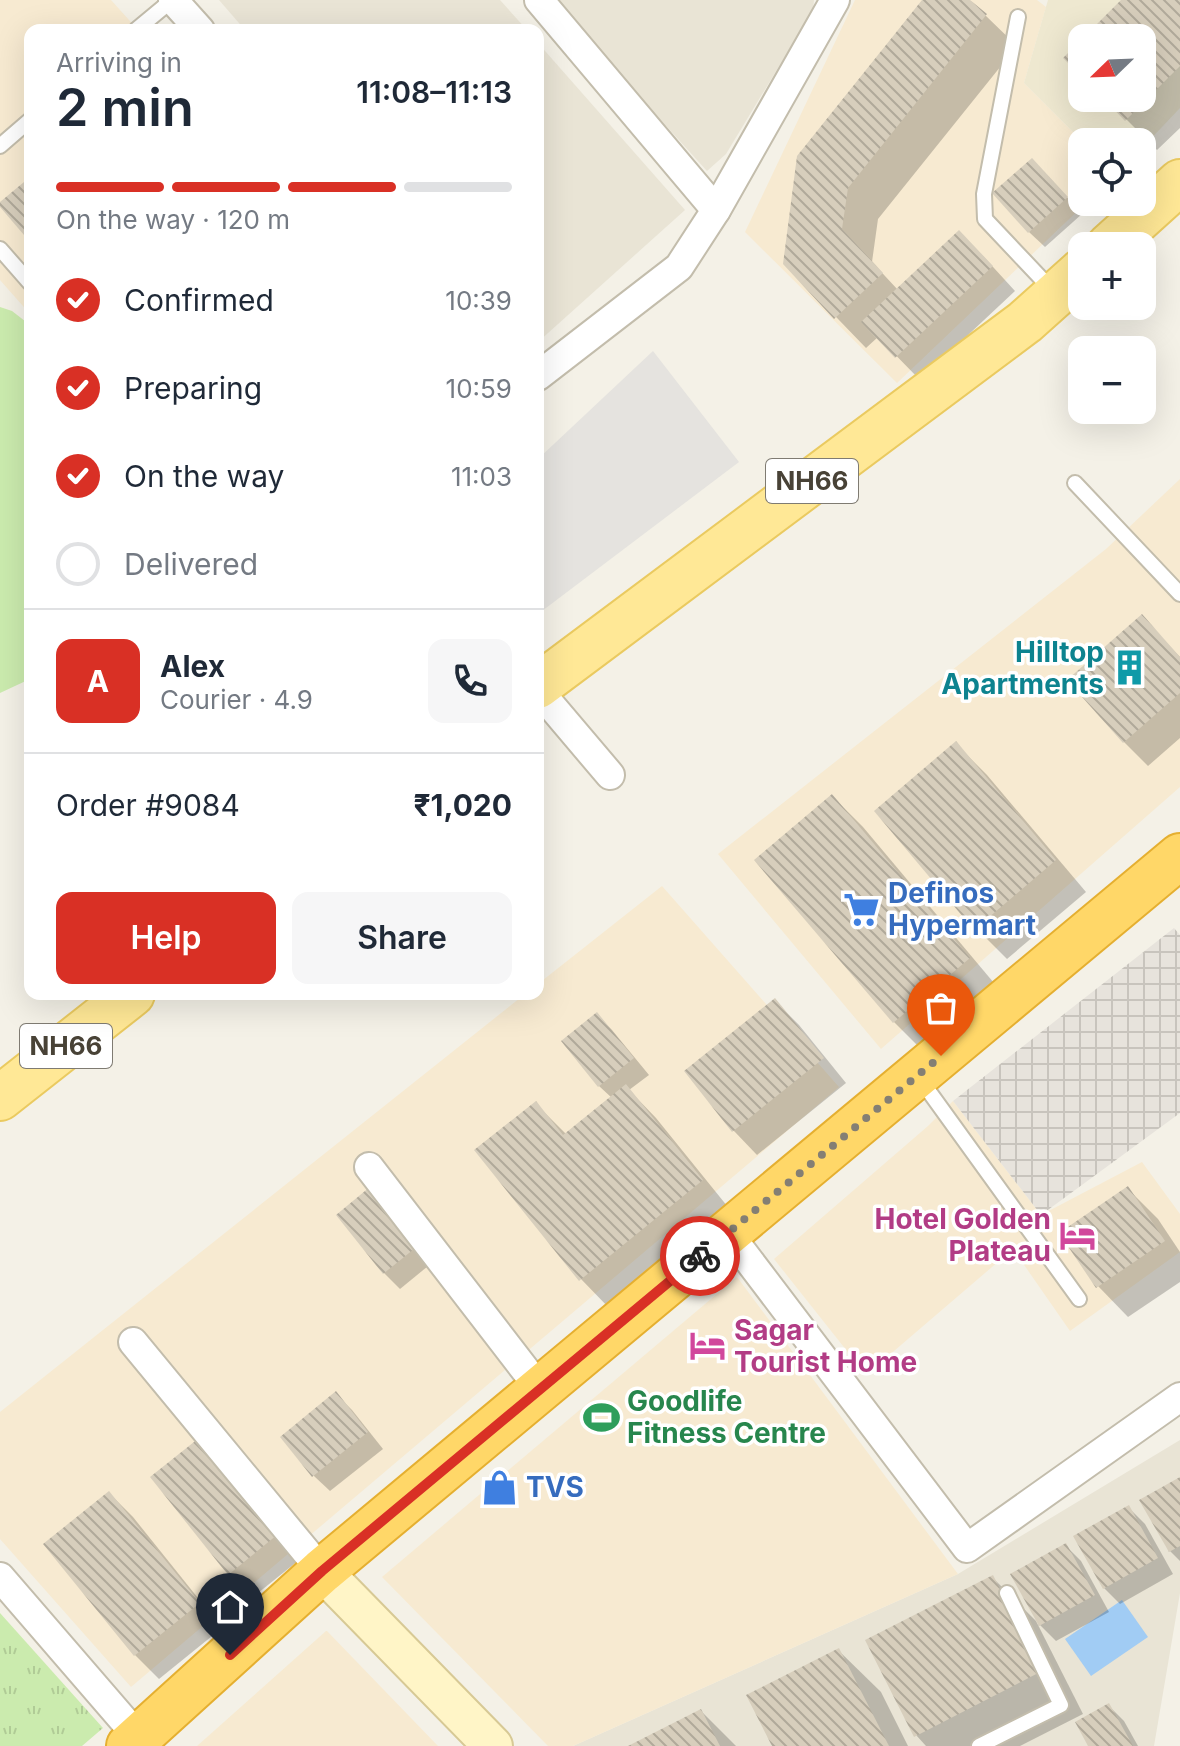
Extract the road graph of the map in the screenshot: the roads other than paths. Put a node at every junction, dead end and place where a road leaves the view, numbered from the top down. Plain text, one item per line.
1 (172, 0) edge
2 (539, 0) edge
3 (835, 0) edge
4 (1018, 17) dead end
5 (143, 24) edge
6 (194, 24) edge
7 (24, 125) edge
8 (0, 146) edge
9 (1180, 182) edge
10 (716, 210) junction
11 (1125, 232) edge
12 (0, 249) edge
13 (24, 276) edge
14 (1068, 281) edge
15 (1068, 283) edge
16 (544, 371) edge
17 (1075, 483) dead end
18 (1180, 594) edge
19 (544, 683) edge
20 (544, 695) edge
21 (610, 775) dead end
22 (1180, 856) edge
23 (124, 1000) edge
24 (917, 1076) junction
25 (0, 1098) edge
26 (369, 1167) dead end
27 (728, 1233) junction
28 (1079, 1299) dead end
29 (133, 1342) dead end
30 (540, 1389) junction
31 (1180, 1397) edge
32 (322, 1571) junction
33 (0, 1577) edge
34 (1007, 1593) dead end
35 (134, 1742) edge
36 (493, 1746) edge
37 (979, 1746) edge

1 - 5 lane
1 - 6 street
2 - 10 street
3 - 10 street
4 - 14 lane
7 - 8 lane
9 - 11 main road
10 - 16 street
12 - 13 lane
15 - 19 main road, NH66
17 - 18 lane
20 - 21 street
22 - 24 highway
23 - 25 main road, NH66
24 - 27 highway
24 - 28 lane
26 - 30 street
27 - 30 highway
27 - 31 street
29 - 32 street
30 - 32 highway
32 - 35 highway
32 - 36 street
33 - 35 street
34 - 37 lane

